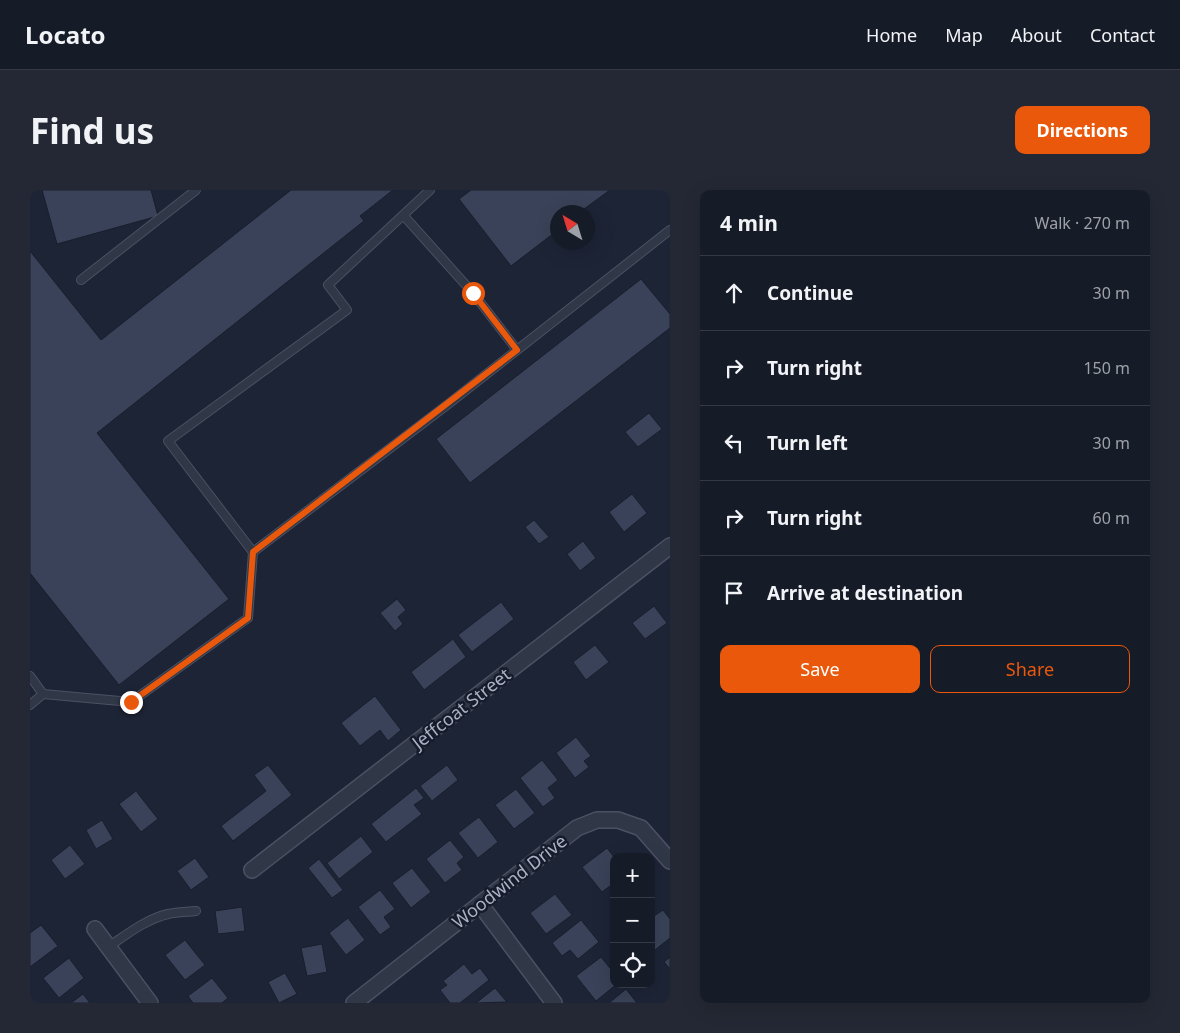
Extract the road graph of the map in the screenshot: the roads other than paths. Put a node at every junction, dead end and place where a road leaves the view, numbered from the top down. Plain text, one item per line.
1 (196, 190) edge
2 (430, 190) edge
3 (404, 216) junction
4 (670, 230) edge
5 (81, 280) dead end
6 (517, 350) junction
7 (670, 546) edge
8 (253, 552) junction
9 (30, 676) edge
10 (44, 694) junction
11 (30, 705) edge
12 (670, 861) edge
13 (252, 870) dead end
14 (480, 904) junction
15 (196, 911) dead end
16 (94, 929) dead end
17 (108, 947) junction
18 (150, 1003) edge
19 (354, 1003) edge
20 (554, 1003) edge

1 - 5 lane
2 - 3 lane
3 - 6 lane
3 - 8 lane
4 - 6 lane
6 - 8 lane
7 - 13 street, Jeffcoat Street
8 - 10 lane
9 - 10 lane
10 - 11 lane
12 - 14 street, Woodwind Drive
14 - 19 street, Woodwind Drive
14 - 20 street
15 - 17 lane
16 - 17 street
17 - 18 street

